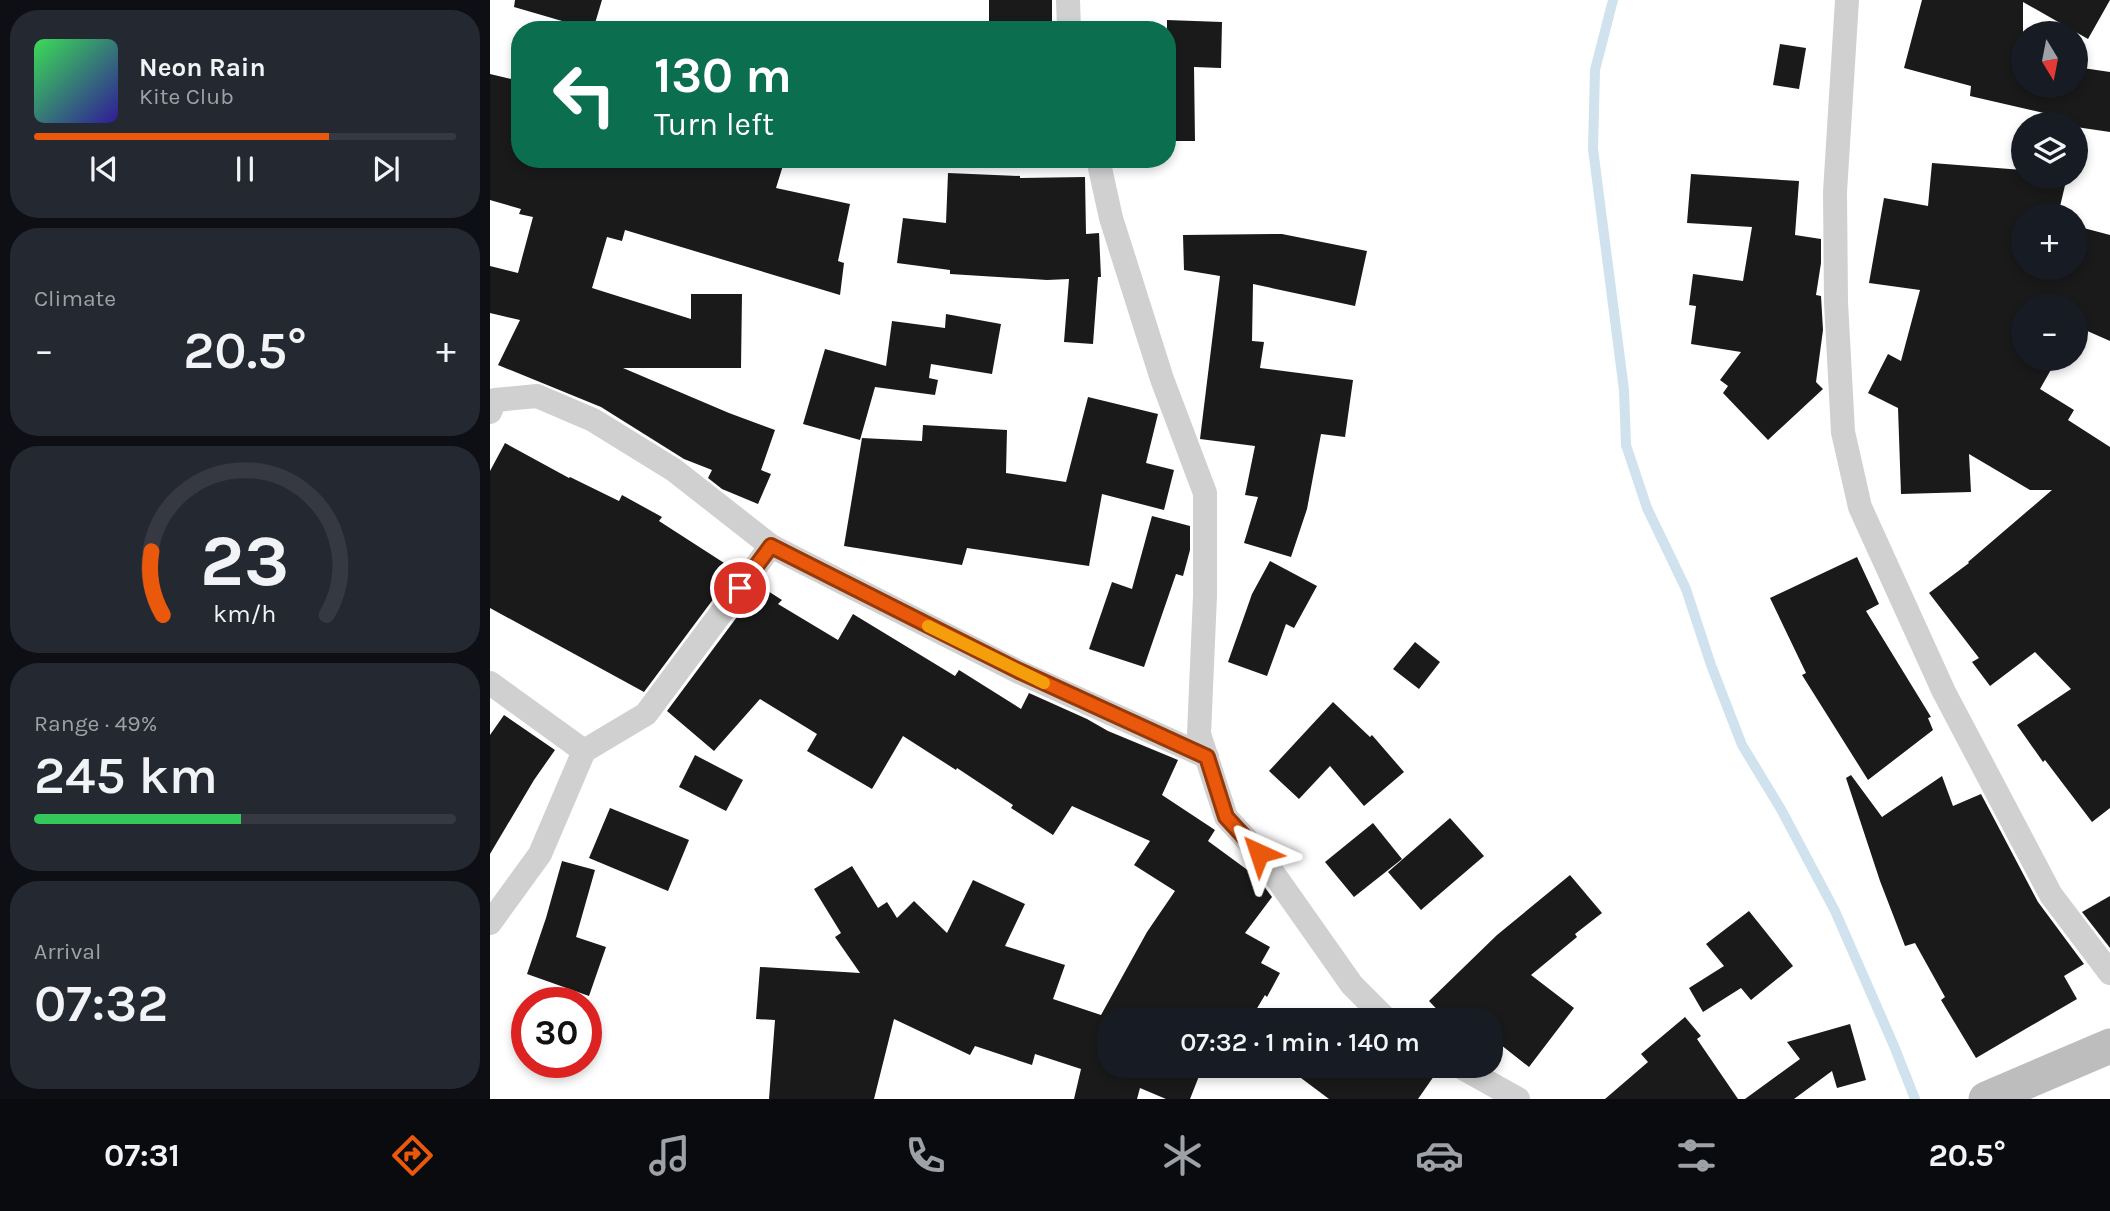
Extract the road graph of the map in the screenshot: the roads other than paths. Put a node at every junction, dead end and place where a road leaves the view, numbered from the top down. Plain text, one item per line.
1 (1068, 0) edge
2 (1847, 0) edge
3 (1069, 21) edge
4 (1100, 168) edge
5 (490, 412) edge
6 (771, 546) junction
7 (490, 682) edge
8 (584, 751) junction
9 (1207, 757) junction
10 (490, 923) edge
11 (2110, 974) edge
12 (1375, 1008) edge
13 (2110, 1046) edge
14 (1480, 1078) edge
15 (1518, 1099) edge
16 (1986, 1099) edge

1 - 3 street
2 - 11 street
4 - 9 street
5 - 6 street
6 - 8 street
6 - 9 street
7 - 8 street
8 - 10 street
9 - 12 street
13 - 16 main road
14 - 15 street

